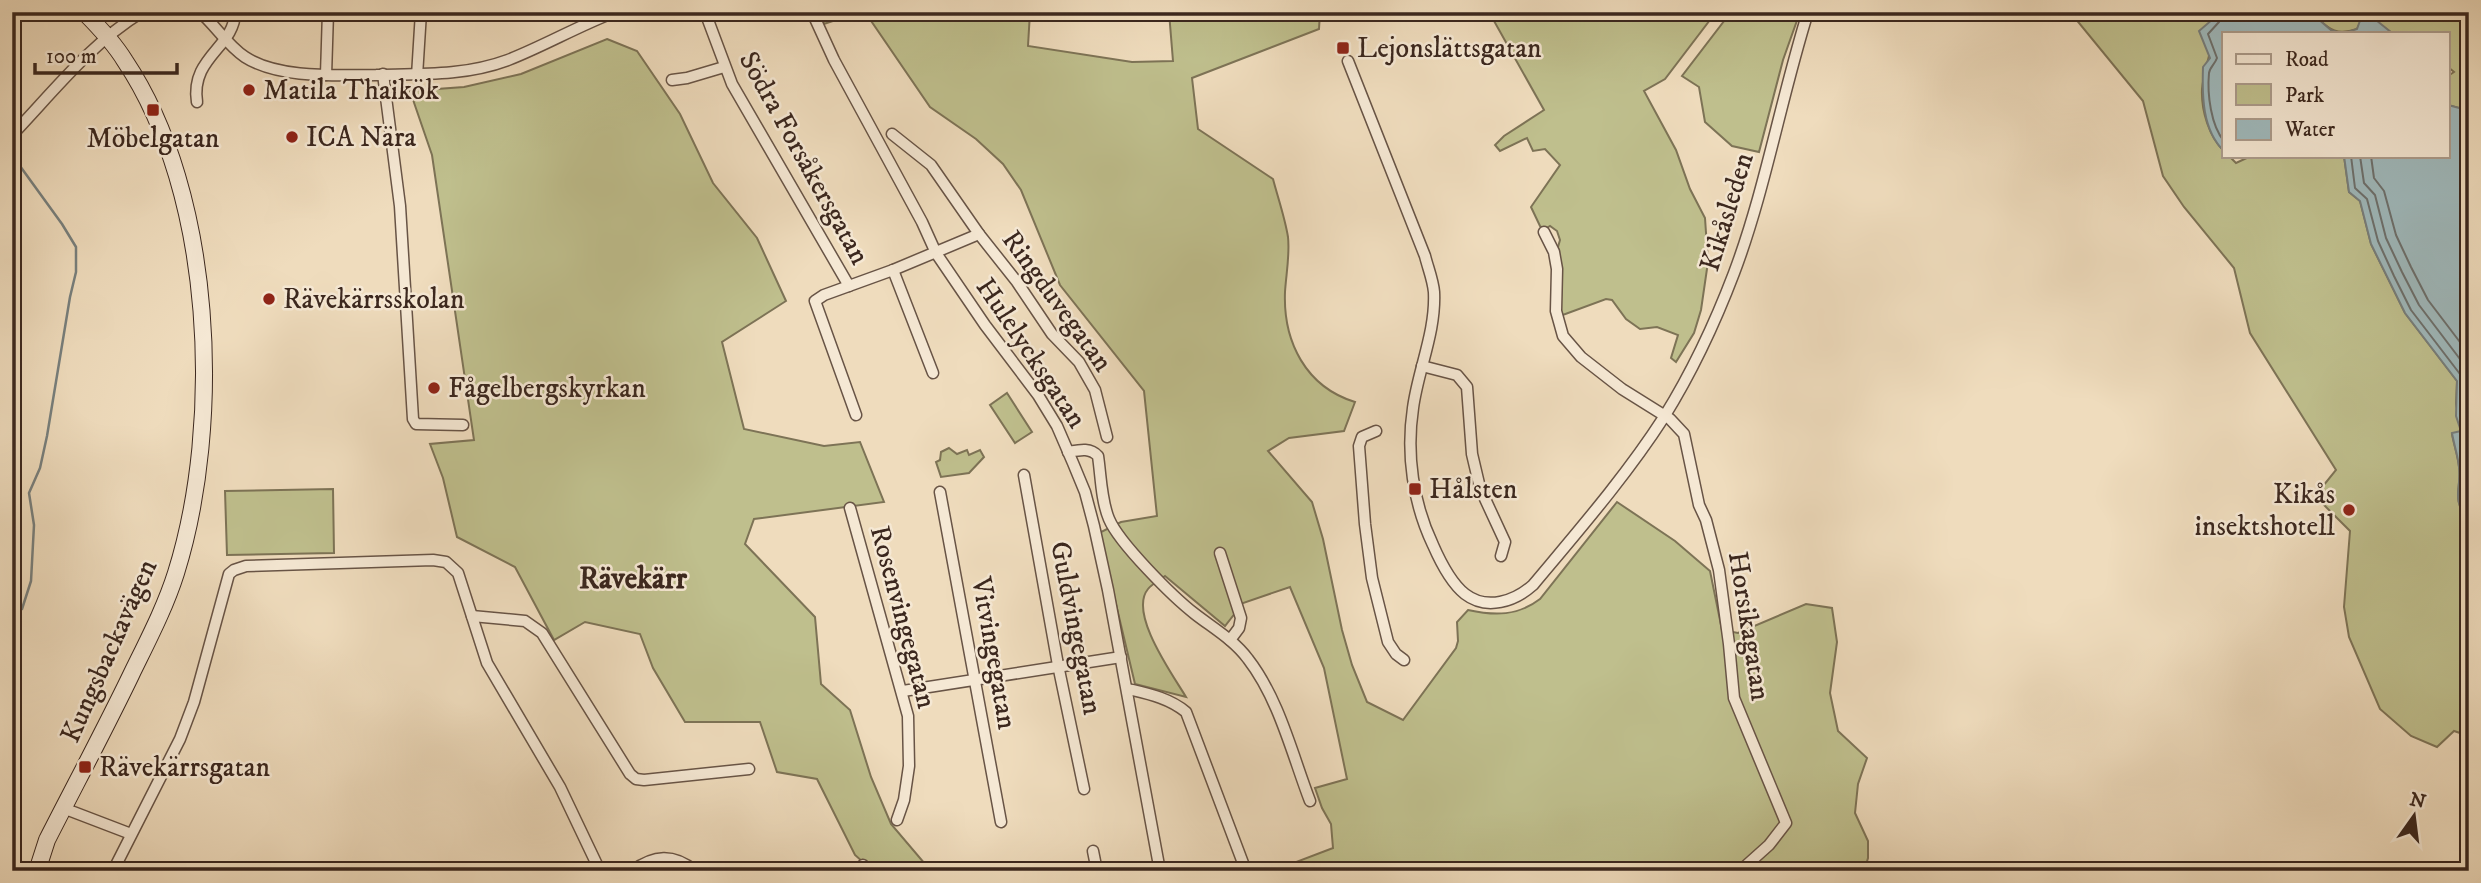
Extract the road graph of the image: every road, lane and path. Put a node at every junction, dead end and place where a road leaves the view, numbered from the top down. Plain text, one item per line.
1 (84, 12) edge
2 (142, 12) edge
3 (200, 12) edge
4 (236, 12) edge
5 (328, 12) edge
6 (421, 12) edge
7 (615, 12) edge
8 (705, 12) edge
9 (812, 12) edge
10 (1808, 12) edge
11 (591, 16) edge
12 (107, 37) junction
13 (223, 39) junction
14 (1348, 61) dead end
15 (724, 67) junction
16 (326, 75) junction
17 (383, 75) junction
18 (417, 76) junction
19 (672, 80) dead end
20 (197, 102) dead end
21 (15, 133) edge
22 (892, 134) dead end
23 (1544, 232) dead end
24 (979, 234) junction
25 (936, 253) junction
26 (893, 270) junction
27 (849, 286) junction
28 (1422, 366) junction
29 (933, 373) dead end
30 (856, 415) dead end
31 (1665, 416) junction
32 (463, 425) dead end
33 (1376, 431) dead end
34 (1107, 437) dead end
35 (1068, 452) junction
36 (1024, 475) dead end
37 (940, 492) dead end
38 (850, 509) dead end
39 (1220, 553) dead end
40 (1501, 556) dead end
41 (472, 616) junction
42 (1230, 640) junction
43 (1121, 657) junction
44 (1404, 660) dead end
45 (1058, 665) junction
46 (976, 678) junction
47 (1128, 690) junction
48 (903, 691) junction
49 (749, 769) dead end
50 (1084, 789) dead end
51 (1310, 801) dead end
52 (63, 808) junction
53 (897, 820) dead end
54 (1001, 822) dead end
55 (131, 834) junction
56 (1093, 851) dead end
57 (37, 871) edge
58 (113, 871) edge
59 (600, 871) edge
60 (632, 871) edge
61 (695, 871) edge
62 (1097, 871) edge
63 (1160, 871) edge
64 (1246, 871) edge
65 (1740, 871) edge

1 - 12 street, Kungsbackavägen
2 - 12 street
3 - 13 street
4 - 13 street
5 - 16 street
6 - 18 street
7 - 11 street
8 - 15 street, Södra Forsåkersgatan
9 - 25 street, Hulelycksgatan
10 - 31 street, Kikåsleden
11 - 18 street
12 - 21 street
12 - 52 street, Kungsbackavägen
13 - 16 street
13 - 20 street
14 - 28 street
15 - 19 street
15 - 27 street, Södra Forsåkersgatan
16 - 17 street
17 - 18 street
17 - 32 street
22 - 24 street, Ringduvegatan
23 - 31 street
24 - 25 street
24 - 34 street, Ringduvegatan
25 - 26 street
25 - 35 street, Hulelycksgatan
26 - 27 street
26 - 29 street
27 - 30 street
28 - 31 street
28 - 40 street
31 - 65 street, Horsikagatan
33 - 44 street
35 - 42 street
35 - 43 street, Hulelycksgatan
36 - 45 street, Guldvingegatan
37 - 46 street, Vitvingegatan
38 - 48 street, Rosenvingegatan
39 - 42 street
41 - 49 street
41 - 55 street
41 - 59 street
42 - 51 street
43 - 45 street
43 - 47 street, Hulelycksgatan
45 - 46 street
45 - 50 street, Guldvingegatan
46 - 48 street
46 - 54 street, Vitvingegatan
47 - 63 street, Hulelycksgatan
47 - 64 street
48 - 53 street, Rosenvingegatan
52 - 55 street
52 - 57 street, Kungsbackavägen
55 - 58 street
56 - 62 street
60 - 61 street

